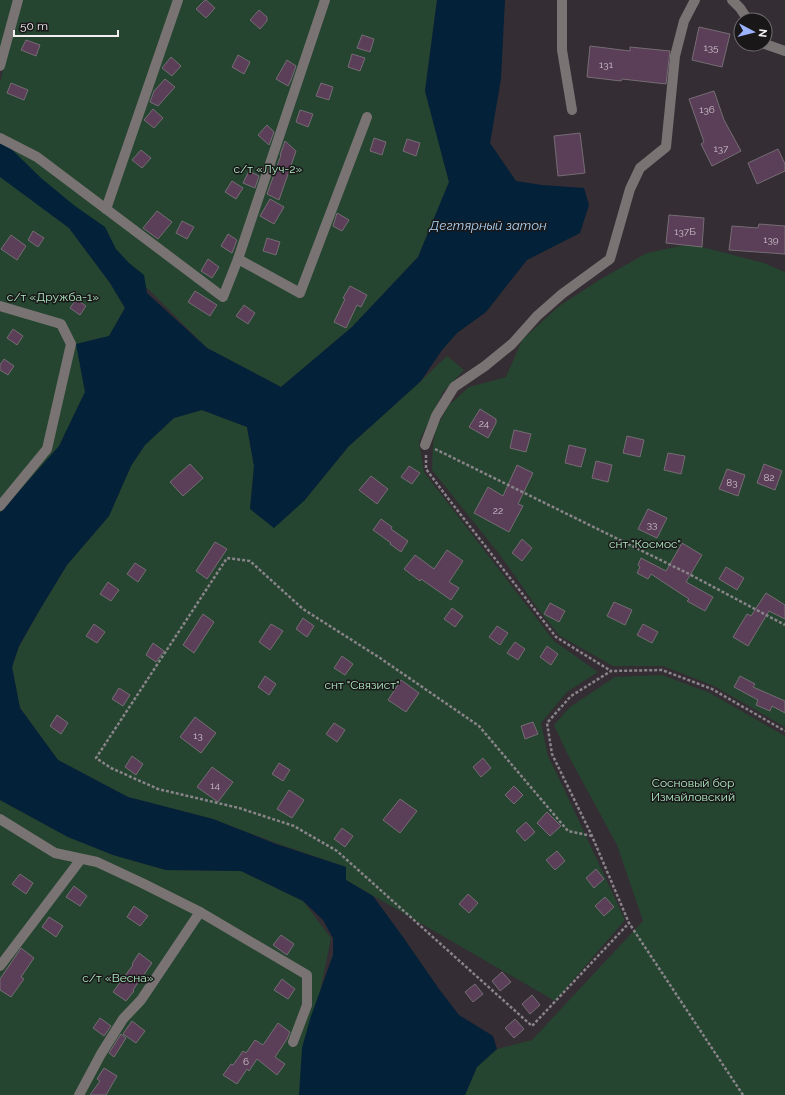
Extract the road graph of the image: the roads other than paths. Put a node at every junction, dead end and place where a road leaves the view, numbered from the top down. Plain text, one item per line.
1 (18, 0) edge
2 (178, 0) edge
3 (325, 0) edge
4 (562, 0) edge
5 (695, 0) edge
6 (732, 0) edge
7 (743, 12) edge
8 (773, 46) edge
9 (785, 50) edge
10 (0, 66) edge
11 (572, 110) dead end
12 (367, 117) dead end
13 (0, 138) edge
14 (106, 209) junction
15 (238, 260) junction
16 (0, 306) edge
17 (426, 445) road end
18 (0, 506) edge
19 (0, 819) edge
20 (80, 859) junction
21 (200, 912) junction
22 (0, 966) edge
23 (293, 1042) dead end
24 (79, 1095) edge

1 - 10 street
2 - 14 street
3 - 15 street
4 - 11 street
5 - 17 street
6 - 7 street
8 - 9 street
12 - 15 street
13 - 14 street
14 - 15 street
16 - 18 street
19 - 20 street
20 - 21 street
20 - 22 street
21 - 23 street
21 - 24 street

